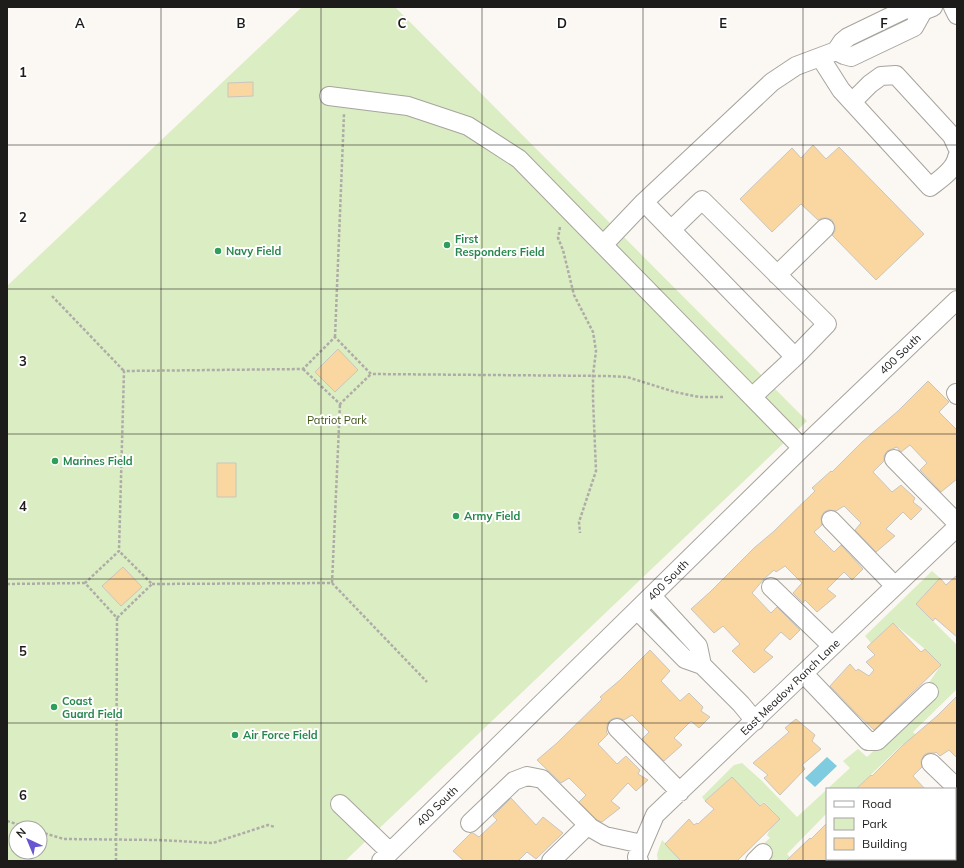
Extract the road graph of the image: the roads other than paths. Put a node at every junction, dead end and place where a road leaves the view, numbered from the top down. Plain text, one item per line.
1 (953, 7) edge
2 (928, 9) edge
3 (957, 15) edge
4 (828, 54) junction
5 (329, 96) dead end
6 (852, 102) junction
7 (957, 147) edge
8 (957, 157) edge
9 (644, 202) junction
10 (825, 228) dead end
11 (671, 230) junction
12 (603, 245) junction
13 (778, 275) junction
14 (957, 300) edge
15 (795, 357) junction
16 (752, 397) junction
17 (802, 448) junction
18 (894, 459) dead end
19 (831, 520) dead end
20 (957, 523) edge
21 (957, 527) edge
22 (895, 586) junction
23 (771, 587) dead end
24 (652, 596) junction
25 (637, 610) junction
26 (832, 646) junction
27 (702, 665) junction
28 (804, 674) junction
29 (929, 692) dead end
30 (755, 721) junction
31 (617, 728) dead end
32 (931, 763) dead end
33 (957, 788) edge
34 (680, 792) junction
35 (340, 804) dead end
36 (470, 823) dead end
37 (588, 825) junction
38 (639, 854) edge
39 (385, 857) edge
40 (551, 861) edge

1 - 3 street
2 - 4 street
4 - 6 street
4 - 9 street
5 - 12 street
6 - 7 street
6 - 8 street
9 - 11 street
9 - 12 street
10 - 13 street
11 - 13 street
11 - 15 street
12 - 16 street
13 - 15 street
14 - 17 street, 400 South
15 - 16 street
16 - 17 street
17 - 24 street, 400 South
18 - 20 street
19 - 22 street
21 - 22 street, East Meadow Ranch Lane
22 - 26 street, East Meadow Ranch Lane
23 - 26 street
24 - 25 street, 400 South
24 - 27 street
25 - 27 street
25 - 39 street, 400 South
26 - 28 street, East Meadow Ranch Lane
27 - 30 street
28 - 29 street
28 - 30 street, East Meadow Ranch Lane
30 - 34 street, East Meadow Ranch Lane
31 - 34 street
32 - 33 street
34 - 38 street, East Meadow Ranch Lane
35 - 39 street
36 - 37 street
37 - 38 street
37 - 40 street

